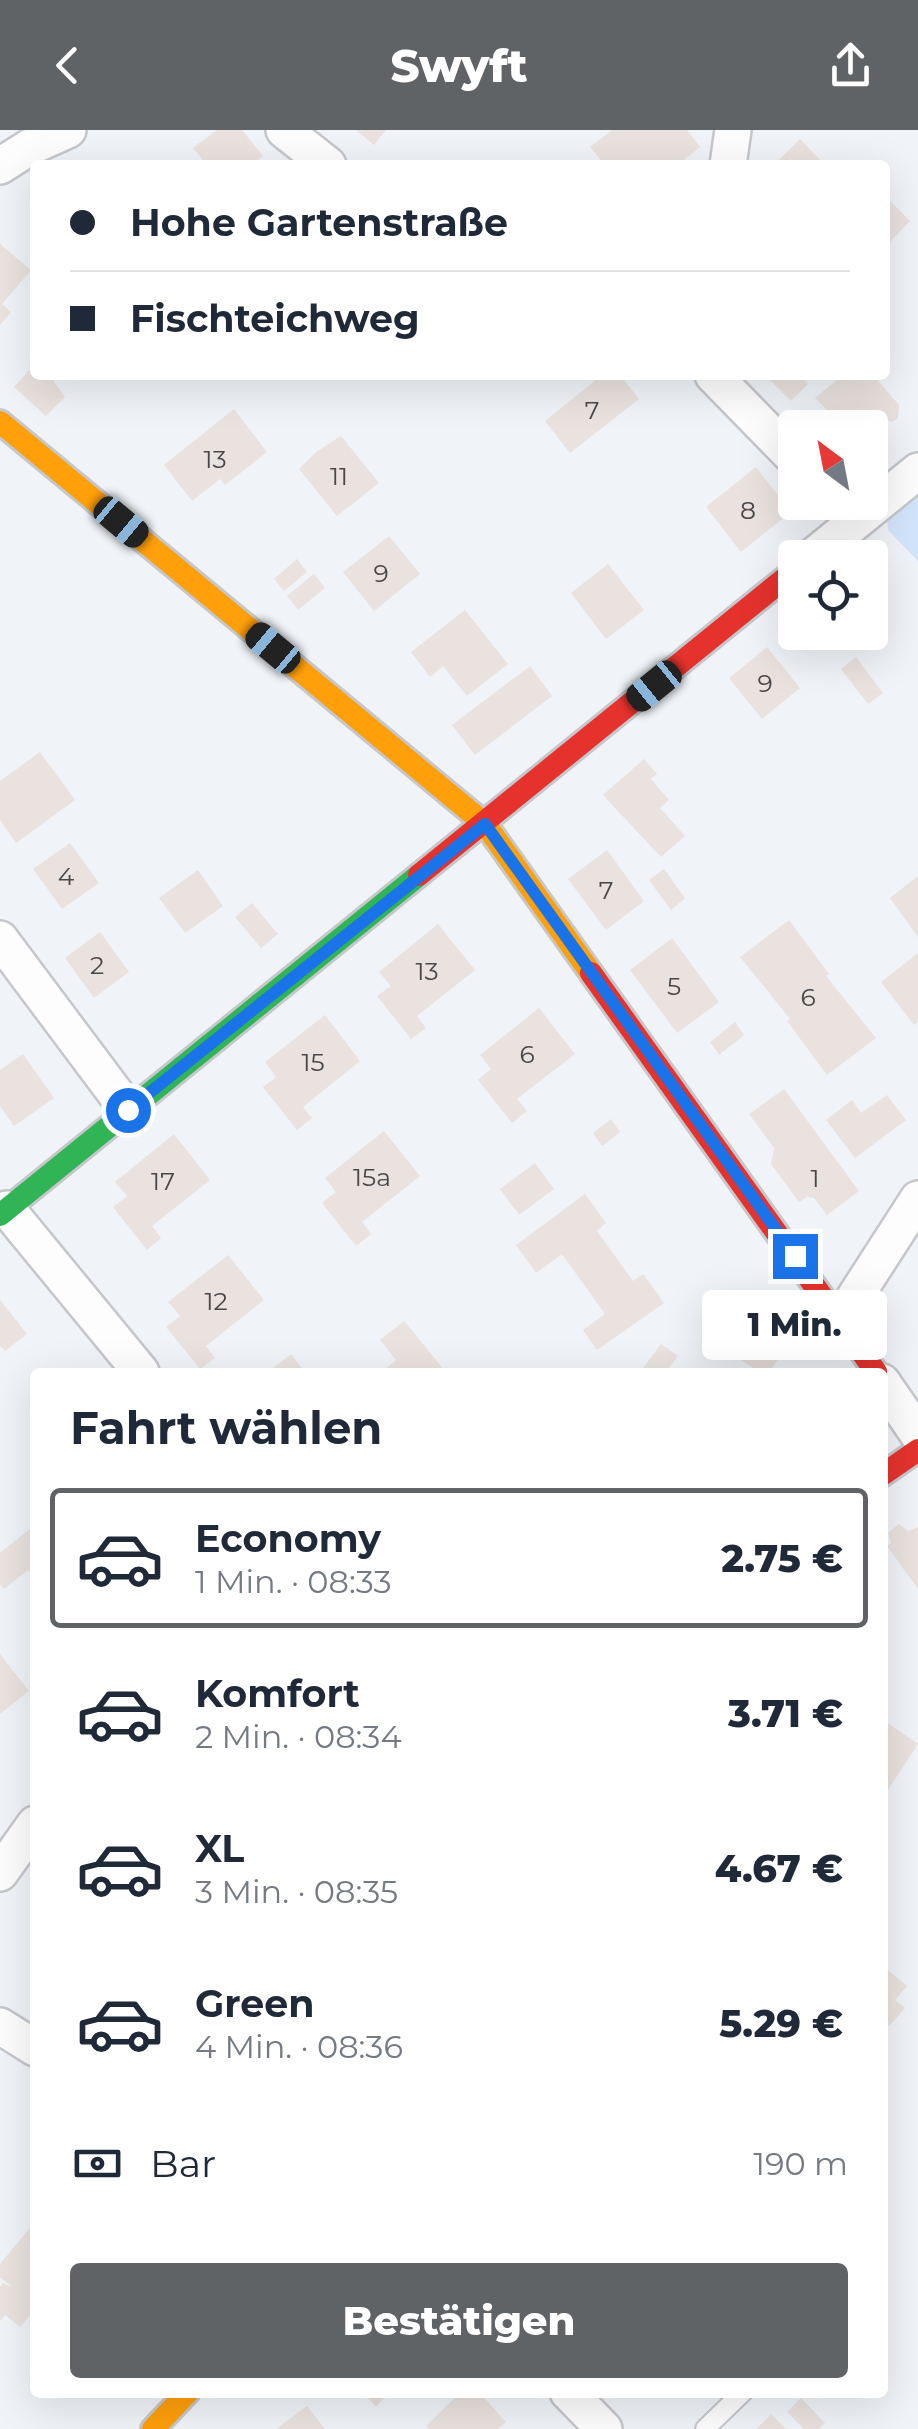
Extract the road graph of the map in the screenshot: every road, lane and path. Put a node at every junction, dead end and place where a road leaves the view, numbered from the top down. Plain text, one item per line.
1 (68, 130) edge
2 (284, 130) edge
3 (733, 130) edge
4 (322, 160) edge
5 (729, 160) edge
6 (0, 166) edge
7 (718, 380) edge
8 (0, 422) edge
9 (778, 442) edge
10 (918, 471) edge
11 (888, 488) edge
12 (841, 520) edge
13 (825, 540) edge
14 (778, 584) edge
15 (485, 824) junction
16 (0, 939) edge
17 (128, 1110) junction
18 (918, 1198) edge
19 (4, 1212) edge
20 (840, 1320) junction
21 (138, 1368) edge
22 (873, 1368) edge
23 (888, 1391) edge
24 (918, 1434) edge
25 (918, 1450) edge
26 (888, 1472) edge
27 (30, 1831) edge
28 (0, 1873) edge
29 (0, 2026) edge
30 (30, 2045) edge
31 (182, 2398) edge
32 (574, 2398) edge
33 (738, 2398) edge
34 (154, 2429) edge
35 (604, 2429) edge
36 (705, 2429) edge

1 - 6 street
2 - 4 street
3 - 5 street
7 - 9 street
8 - 15 street
10 - 11 street
12 - 13 street
14 - 15 street
15 - 17 street
15 - 20 street
16 - 17 street
17 - 19 street
18 - 20 street
19 - 21 street
20 - 22 street
23 - 24 street
25 - 26 street
27 - 28 street
29 - 30 street
31 - 34 street
32 - 35 street
33 - 36 lane

